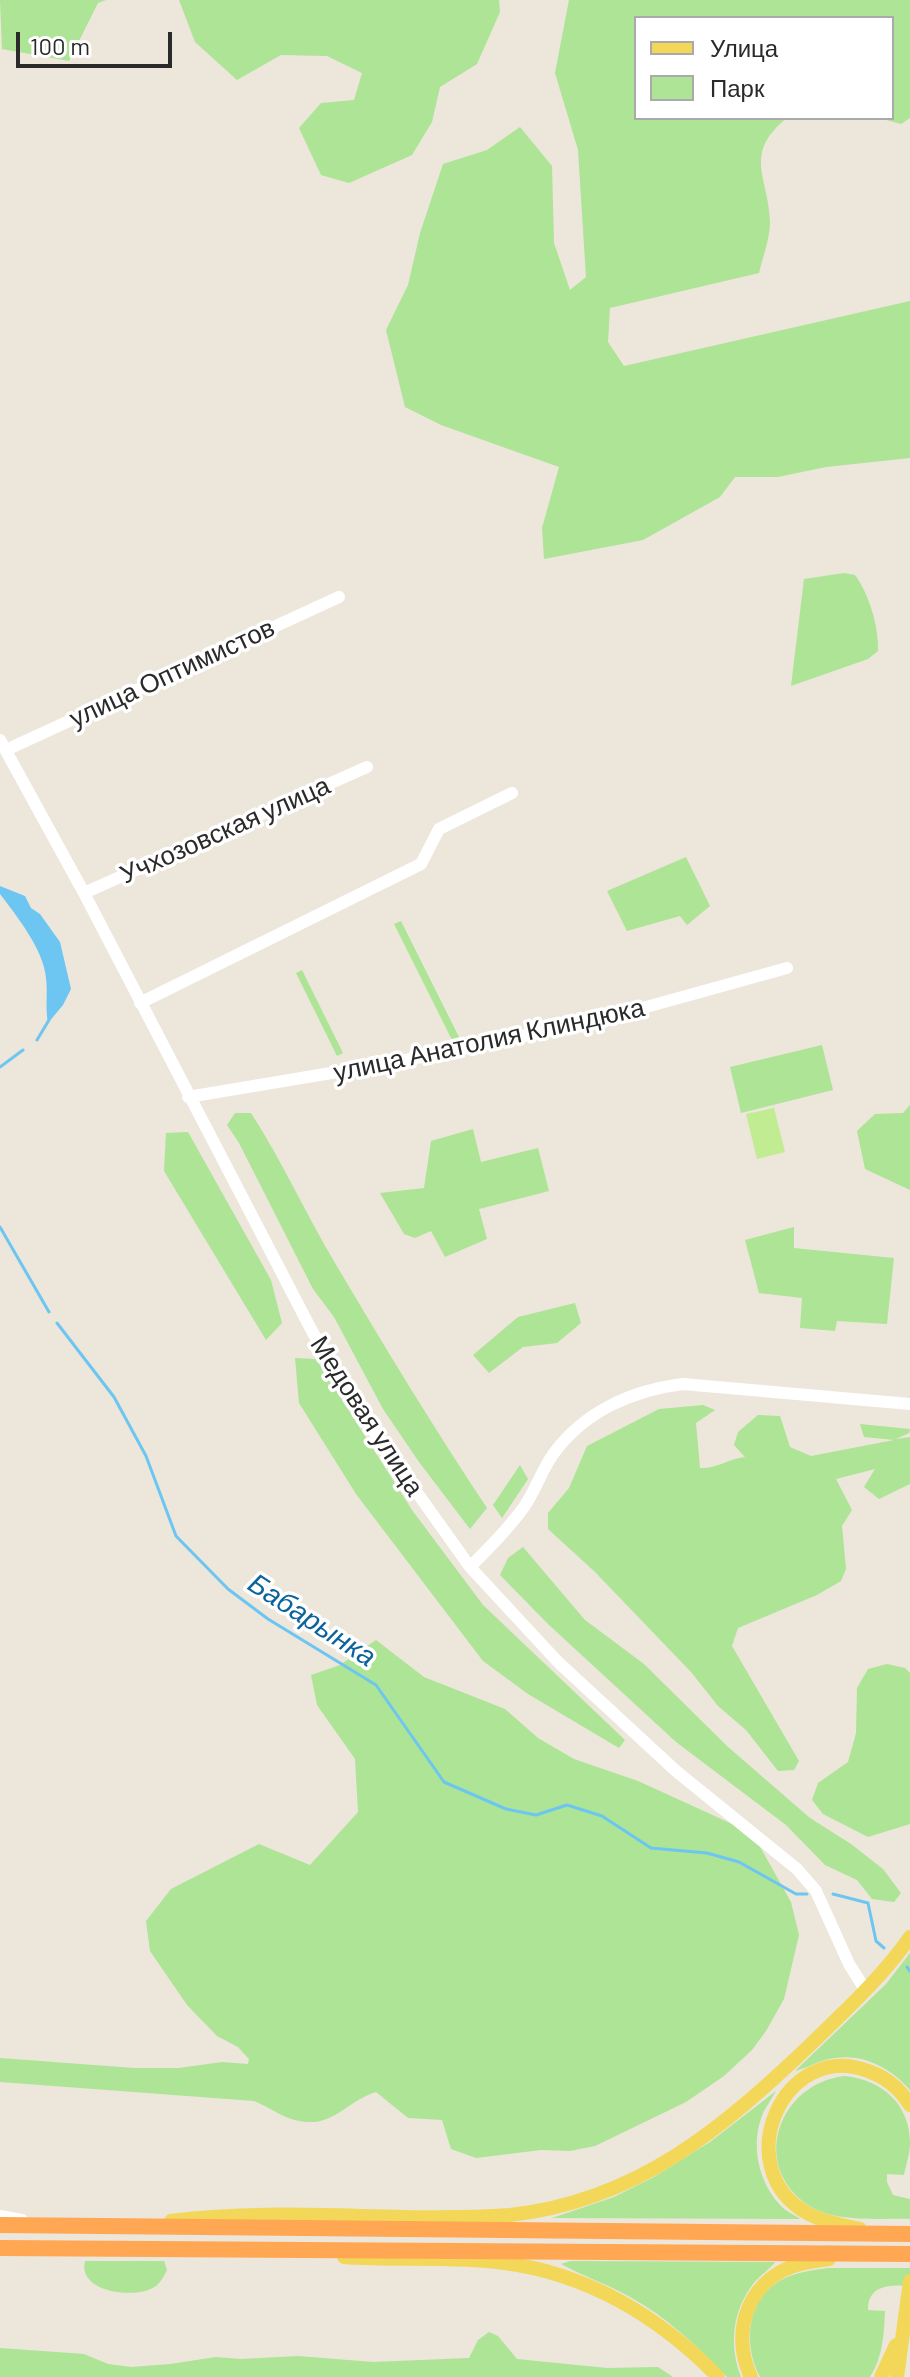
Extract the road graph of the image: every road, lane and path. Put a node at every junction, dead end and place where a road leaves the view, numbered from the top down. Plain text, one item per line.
1 (339, 597) dead end
2 (3, 745) edge
3 (367, 767) dead end
4 (512, 793) dead end
5 (84, 893) junction
6 (787, 968) dead end
7 (140, 1003) junction
8 (188, 1097) junction
9 (910, 1404) edge
10 (470, 1567) junction
11 (910, 1937) edge
12 (866, 1991) junction
13 (910, 2105) edge
14 (0, 2216) edge
15 (0, 2225) edge
16 (52, 2225) junction
17 (146, 2225) junction
18 (872, 2233) junction
19 (910, 2234) edge
20 (0, 2248) edge
21 (228, 2249) junction
22 (871, 2252) junction
23 (910, 2254) edge
24 (910, 2281) edge
25 (905, 2318) junction
26 (718, 2377) edge
27 (751, 2377) edge
28 (881, 2377) edge
29 (897, 2377) edge

1 - 2 street, улица Оптимистов
2 - 5 street, Медовая улица
3 - 5 street, Учхозовская улица
4 - 7 street
5 - 7 street, Медовая улица
6 - 8 street, улица Анатолия Клиндюка
7 - 8 street, Медовая улица
8 - 10 street, Медовая улица
9 - 10 street
10 - 12 street, Медовая улица
11 - 12 main road
12 - 17 main road
13 - 18 main road
14 - 16 street
15 - 16 highway
16 - 17 highway
17 - 18 highway
18 - 19 highway
20 - 21 highway
21 - 22 highway
21 - 26 main road
22 - 23 highway
22 - 27 main road
24 - 25 main road
25 - 28 main road
25 - 29 main road

